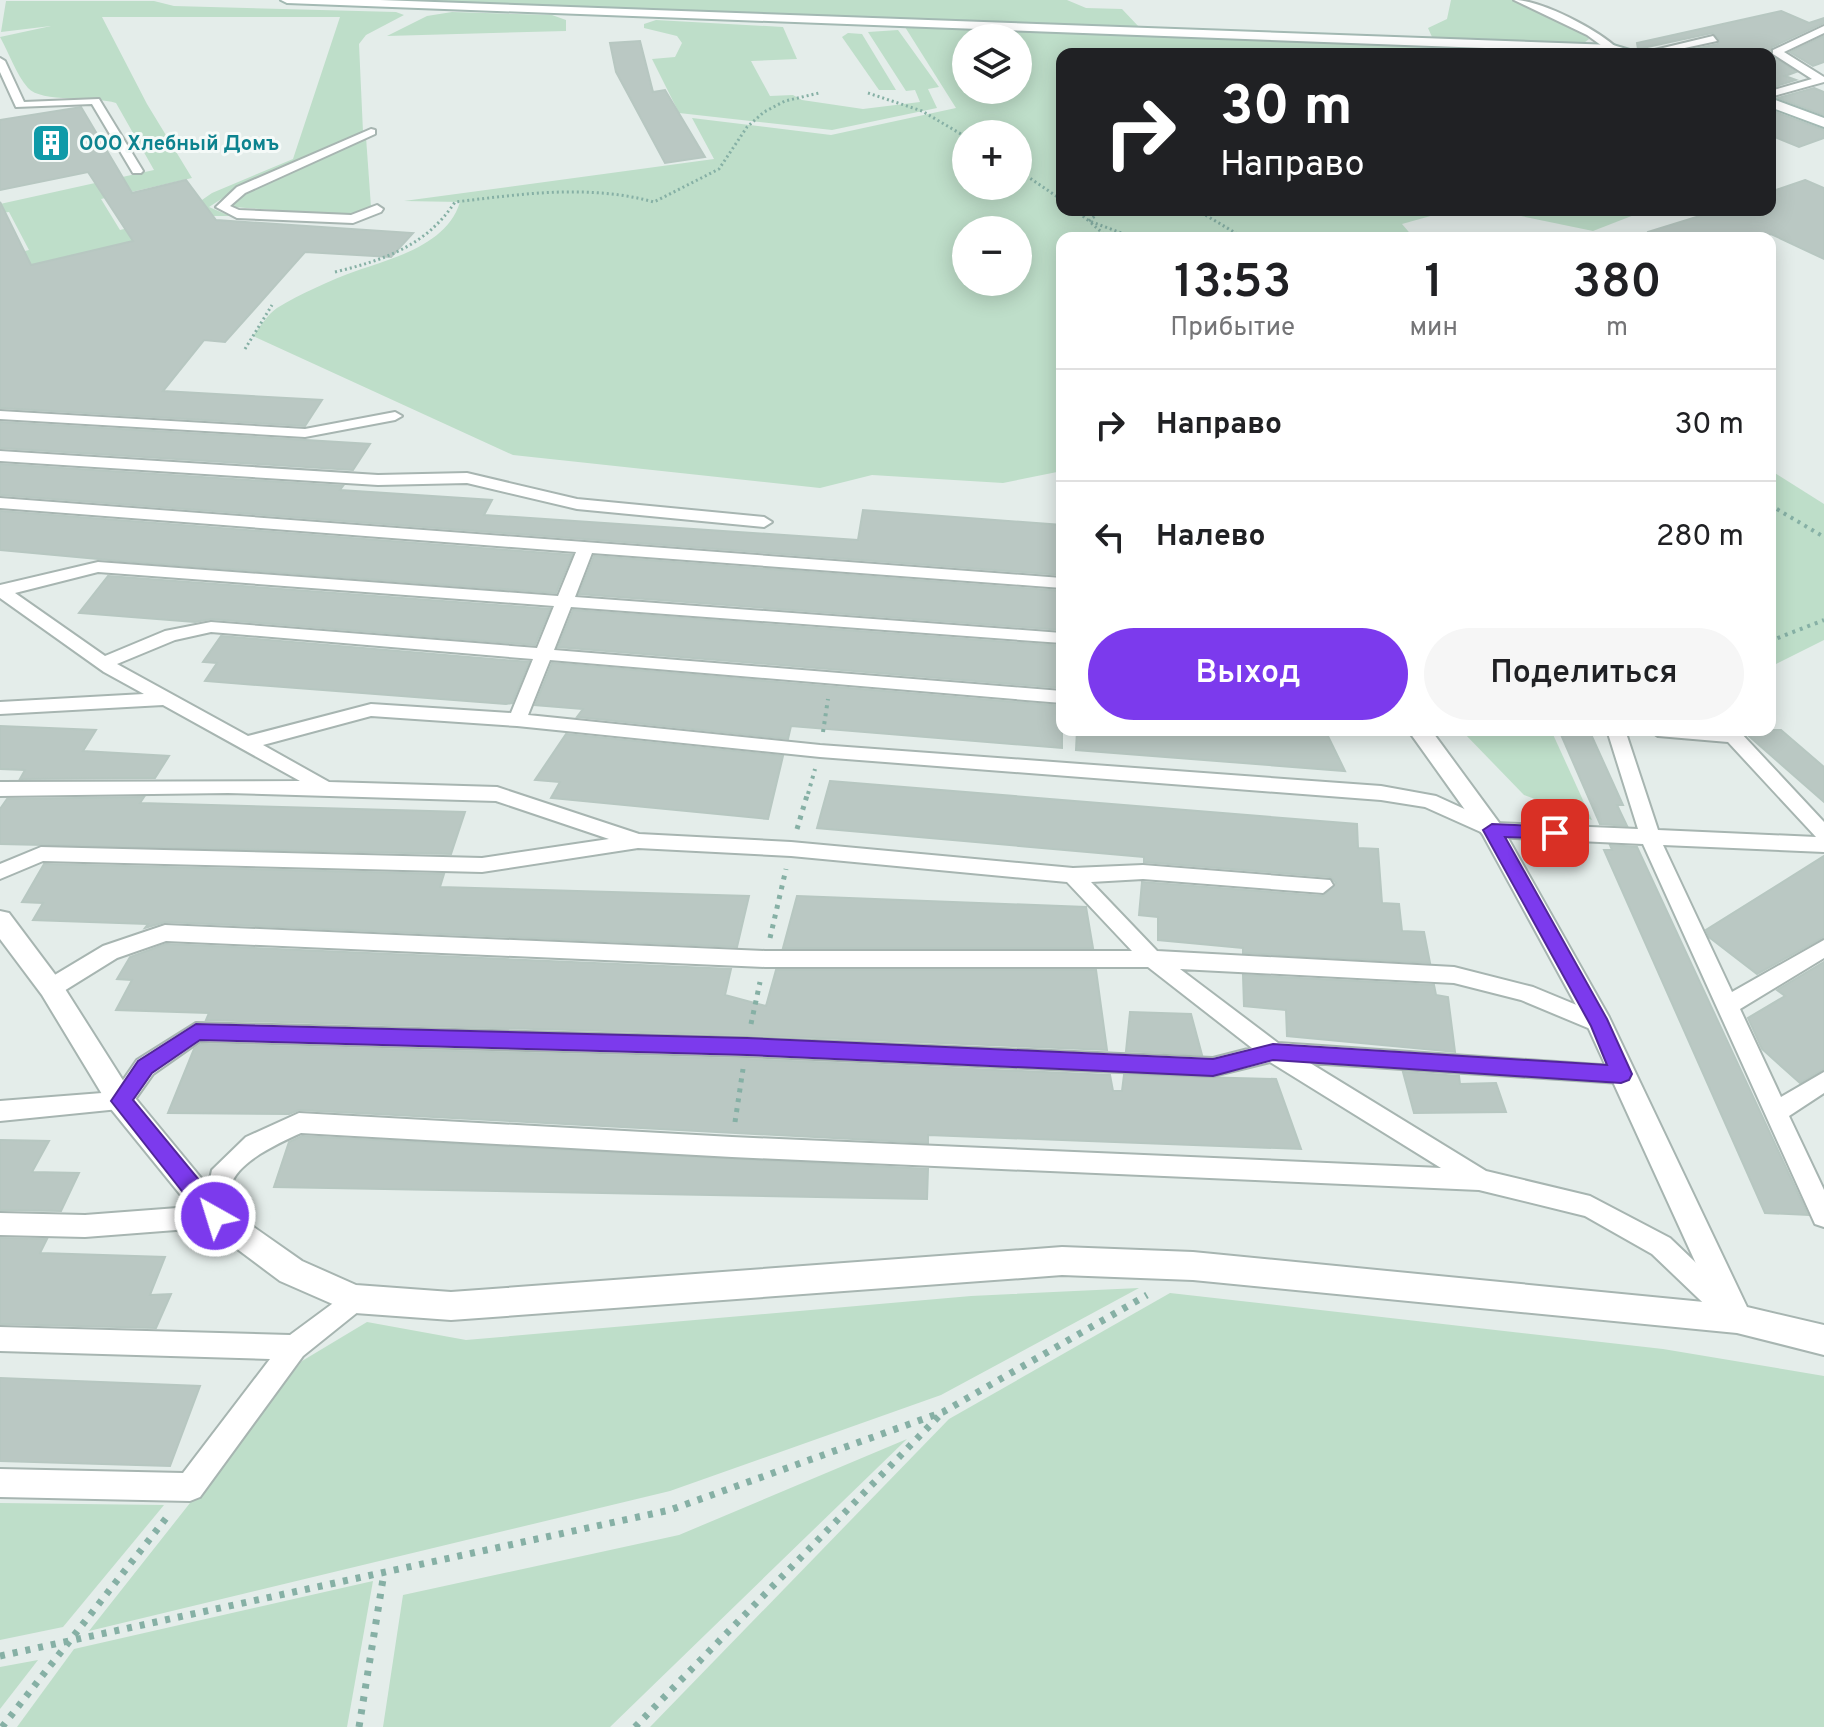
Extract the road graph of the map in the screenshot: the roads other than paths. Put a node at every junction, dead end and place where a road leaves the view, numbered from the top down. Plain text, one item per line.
1 (287, 0) edge
2 (1519, 0) edge
3 (1824, 29) edge
4 (1713, 39) dead end
5 (1586, 48) edge
6 (1612, 48) edge
7 (1671, 48) edge
8 (0, 61) edge
9 (1776, 92) edge
10 (1776, 104) edge
11 (1824, 123) edge
12 (371, 132) dead end
13 (137, 171) dead end
14 (377, 209) dead end
15 (0, 415) edge
16 (395, 416) dead end
17 (0, 456) edge
18 (0, 503) edge
19 (764, 522) dead end
20 (586, 548) junction
21 (1056, 583) edge
22 (0, 590) edge
23 (566, 601) junction
24 (1056, 638) edge
25 (542, 656) junction
26 (105, 663) junction
27 (1056, 697) edge
28 (166, 699) junction
29 (0, 708) edge
30 (517, 720) junction
31 (1423, 736) edge
32 (1618, 736) edge
33 (1733, 736) edge
34 (246, 743) junction
35 (326, 788) junction
36 (0, 789) edge
37 (1492, 830) junction
38 (1824, 834) edge
39 (1650, 837) junction
40 (638, 841) junction
41 (1824, 845) edge
42 (0, 872) edge
43 (1073, 875) junction
44 (1323, 885) dead end
45 (0, 920) edge
46 (1824, 948) edge
47 (1152, 959) junction
48 (51, 988) junction
49 (1728, 1005) junction
50 (1600, 1024) junction
51 (1273, 1052) junction
52 (1621, 1074) junction
53 (1824, 1081) edge
54 (121, 1101) junction
55 (0, 1111) edge
56 (1778, 1111) junction
57 (1480, 1180) junction
58 (1822, 1206) edge
59 (215, 1216) junction
60 (0, 1224) edge
61 (355, 1299) junction
62 (1737, 1319) junction
63 (0, 1339) edge
64 (1824, 1340) edge
65 (294, 1347) junction
66 (0, 1483) edge

1 - 5 street
2 - 6 lane
3 - 9 lane
4 - 7 lane
8 - 13 lane
10 - 11 street
12 - 14 lane
15 - 16 lane
17 - 19 lane
18 - 20 lane
20 - 21 lane
20 - 23 lane
22 - 23 lane
22 - 26 lane
23 - 24 lane
23 - 25 lane
25 - 26 lane
25 - 27 lane
25 - 30 lane
26 - 28 lane
28 - 29 lane
28 - 34 lane
30 - 34 lane
30 - 37 lane
31 - 37 street
32 - 39 lane
33 - 38 lane
34 - 35 lane
35 - 36 lane
35 - 40 lane
37 - 39 lane
37 - 50 street
39 - 41 lane
39 - 49 lane
40 - 42 lane
40 - 43 lane
43 - 44 lane
43 - 47 lane
45 - 48 street
46 - 49 lane
47 - 48 lane
47 - 50 lane
47 - 51 lane
48 - 54 street
49 - 56 lane
50 - 52 street
51 - 52 lane
51 - 54 lane
51 - 57 lane
52 - 62 street
53 - 56 lane
54 - 55 lane
54 - 59 street
56 - 58 lane
57 - 59 lane
57 - 62 lane
59 - 60 lane
59 - 61 street
61 - 62 street
61 - 65 lane
62 - 64 street
63 - 65 lane
65 - 66 lane

